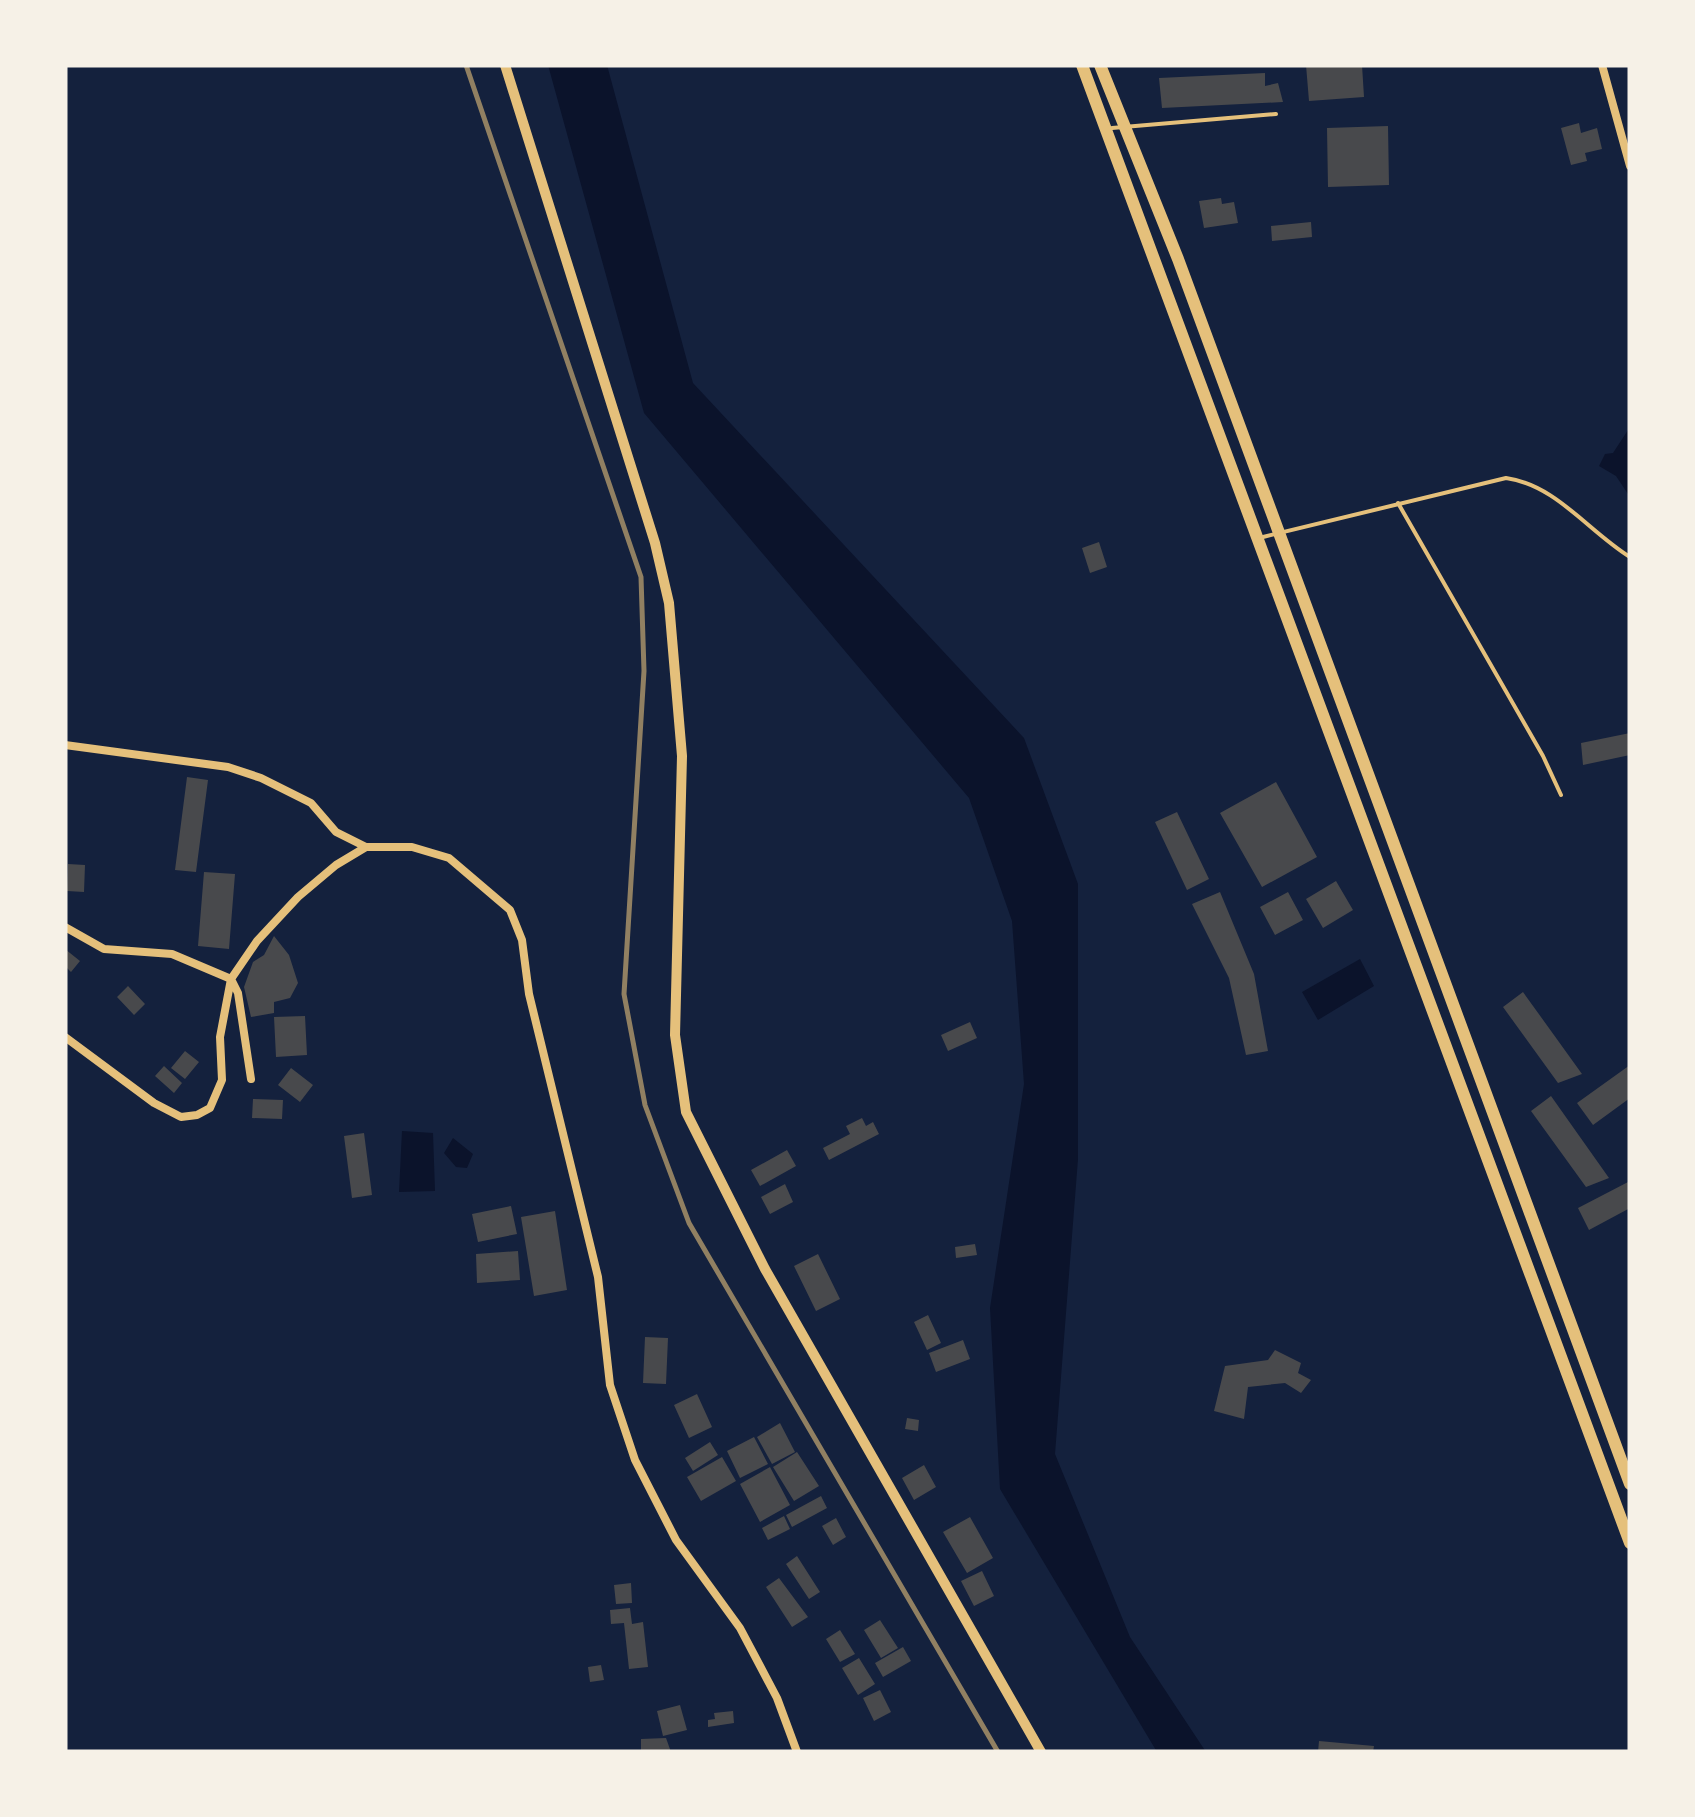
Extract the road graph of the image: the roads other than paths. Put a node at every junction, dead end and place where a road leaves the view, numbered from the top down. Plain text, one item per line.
1 (505, 65) edge
2 (1082, 65) edge
3 (1100, 65) edge
4 (1602, 65) edge
5 (1276, 114) dead end
6 (1106, 128) junction
7 (1125, 128) junction
8 (1630, 166) edge
9 (1398, 503) junction
10 (1278, 532) junction
11 (1258, 539) junction
12 (1630, 557) edge
13 (65, 746) edge
14 (1560, 795) dead end
15 (366, 847) junction
16 (1414, 902) junction
17 (1396, 909) junction
18 (65, 927) edge
19 (231, 979) junction
20 (65, 1038) edge
21 (251, 1079) dead end
22 (1630, 1484) edge
23 (1626, 1518) edge
24 (1630, 1543) edge
25 (796, 1752) edge
26 (1042, 1752) edge

1 - 26 street
2 - 6 highway
3 - 7 highway
4 - 8 street
5 - 7 lane
6 - 7 lane
6 - 11 highway
7 - 10 highway
9 - 10 lane
9 - 12 lane
9 - 14 lane
10 - 11 lane
10 - 16 highway
11 - 17 highway
13 - 15 street
15 - 19 street
15 - 25 street
16 - 17 highway
16 - 22 highway
17 - 23 highway
18 - 19 street
19 - 20 street
19 - 21 street
23 - 24 highway

